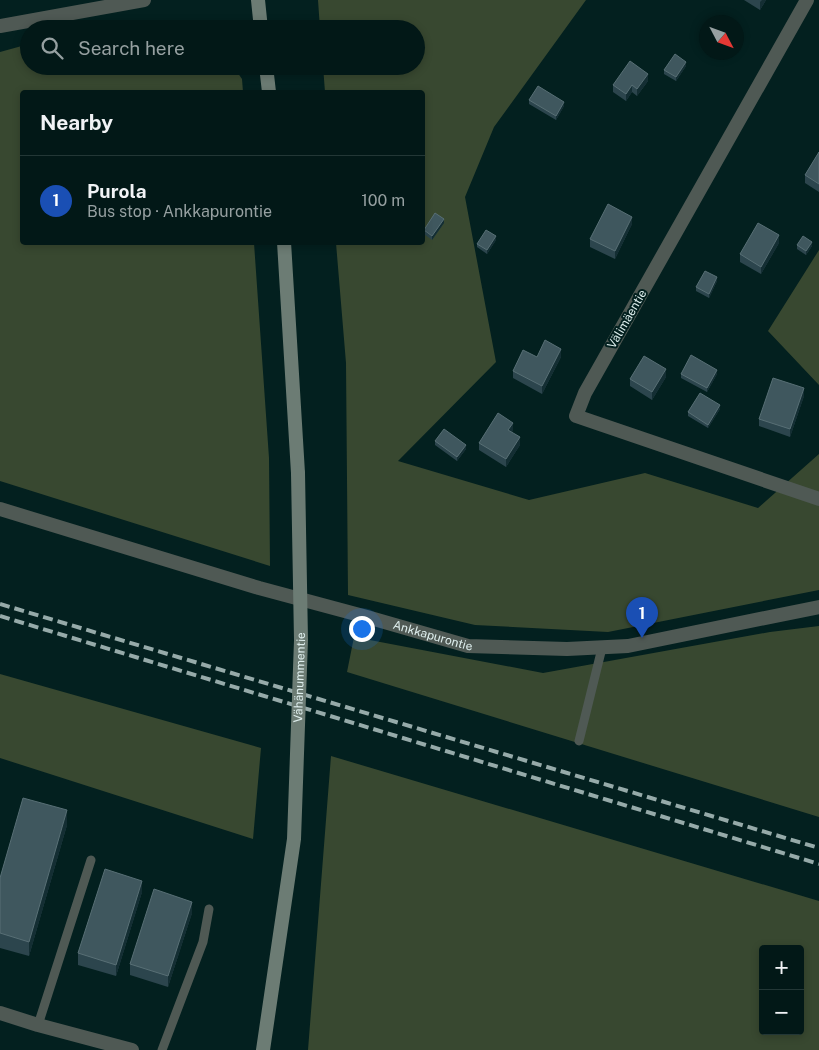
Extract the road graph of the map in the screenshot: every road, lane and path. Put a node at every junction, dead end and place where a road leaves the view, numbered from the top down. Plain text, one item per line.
1 (144, 0) edge
2 (258, 0) edge
3 (807, 0) edge
4 (33, 20) edge
5 (260, 20) edge
6 (20, 22) edge
7 (0, 26) edge
8 (267, 75) edge
9 (269, 90) edge
10 (284, 245) edge
11 (819, 500) edge
12 (0, 509) edge
13 (819, 606) edge
14 (602, 648) junction
15 (579, 741) dead end
16 (91, 860) dead end
17 (209, 909) dead end
18 (0, 1012) edge
19 (38, 1025) junction
20 (132, 1050) edge
21 (162, 1050) edge
22 (263, 1050) edge

1 - 4 street
2 - 5 main road
3 - 11 street, Välimäentie
6 - 7 street
8 - 9 main road
10 - 22 main road, Vähänummentie, bridge
12 - 14 street, Ankkapurontie
13 - 14 street, Ankkapurontie
14 - 15 lane
16 - 19 lane
17 - 21 lane
18 - 19 street
19 - 20 street

